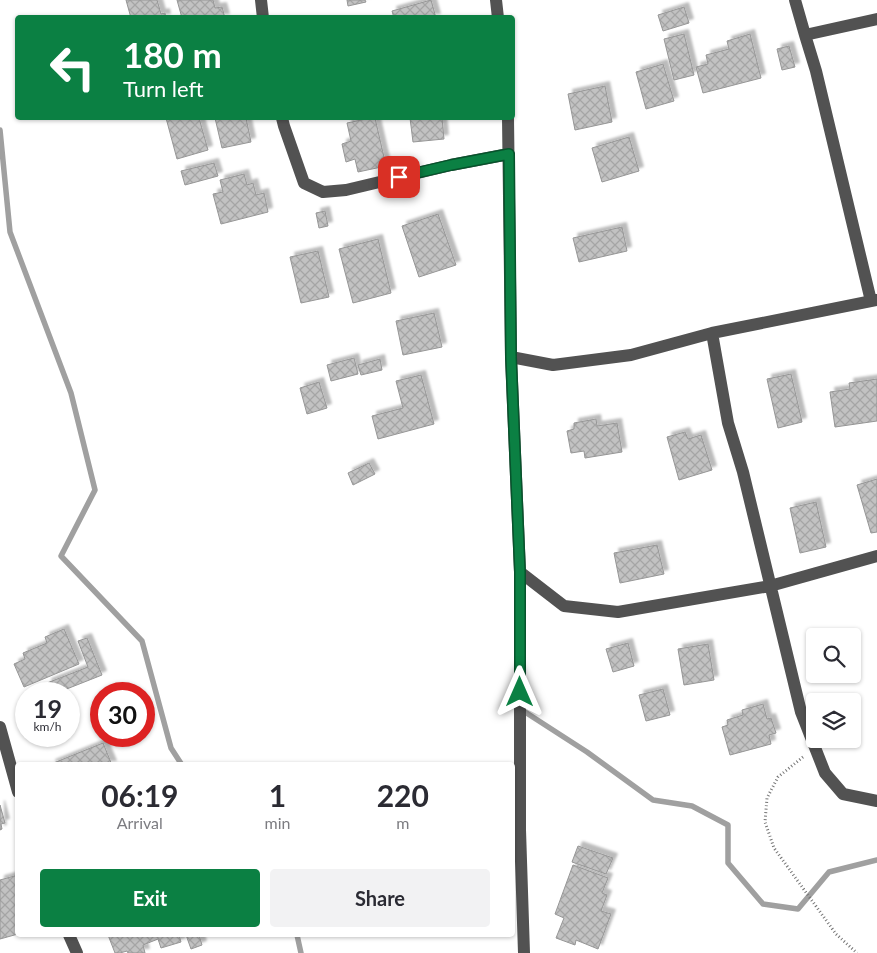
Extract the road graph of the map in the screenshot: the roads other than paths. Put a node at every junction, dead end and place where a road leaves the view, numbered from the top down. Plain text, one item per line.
1 (261, 0) edge
2 (496, 0) edge
3 (796, 0) edge
4 (263, 15) edge
5 (498, 15) edge
6 (877, 19) edge
7 (804, 36) junction
8 (282, 120) edge
9 (508, 120) edge
10 (509, 154) junction
11 (874, 301) edge
12 (712, 333) junction
13 (511, 357) junction
14 (877, 556) edge
15 (520, 572) junction
16 (770, 586) junction
17 (0, 727) edge
18 (2, 747) edge
19 (15, 784) edge
20 (877, 801) edge
21 (70, 937) edge
22 (77, 953) edge
23 (524, 953) edge

1 - 4 street
2 - 5 street
3 - 7 street
6 - 7 street
7 - 11 street
8 - 10 street
9 - 10 street
10 - 13 street
11 - 12 street
12 - 13 street
12 - 16 street
13 - 15 street
14 - 16 street
15 - 16 street
15 - 23 street
16 - 20 street
17 - 18 street
18 - 19 street
21 - 22 street

